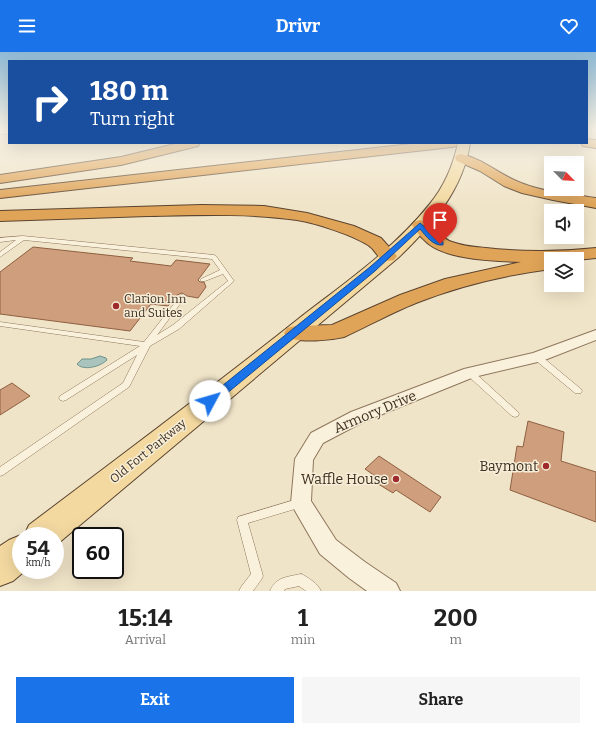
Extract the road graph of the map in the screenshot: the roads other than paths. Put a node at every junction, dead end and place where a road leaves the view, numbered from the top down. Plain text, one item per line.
1 (149, 154) edge
2 (252, 154) edge
3 (353, 154) edge
4 (462, 154) edge
5 (461, 158) junction
6 (0, 180) edge
7 (0, 194) edge
8 (596, 203) edge
9 (0, 216) edge
10 (420, 226) junction
11 (24, 238) junction
12 (0, 240) edge
13 (596, 252) edge
14 (0, 255) edge
15 (388, 256) junction
16 (596, 256) edge
17 (584, 258) edge
18 (544, 264) edge
19 (224, 271) junction
20 (203, 280) dead end
21 (183, 296) dead end
22 (0, 324) edge
23 (295, 333) junction
24 (596, 335) edge
25 (146, 346) junction
26 (537, 357) junction
27 (470, 373) junction
28 (578, 391) dead end
29 (63, 398) dead end
30 (515, 414) dead end
31 (0, 472) edge
32 (301, 503) junction
33 (52, 527) edge
34 (12, 559) edge
35 (0, 568) edge
36 (245, 591) edge
37 (276, 591) edge
38 (315, 591) edge
39 (388, 591) edge

1 - 6 highway
2 - 6 highway
3 - 7 highway
4 - 5 main road, Old Fort Parkway
5 - 8 highway
5 - 10 main road, Old Fort Parkway
9 - 15 highway
10 - 13 highway
10 - 15 main road, Old Fort Parkway
11 - 12 lane
11 - 14 lane
11 - 19 lane
15 - 23 main road, Old Fort Parkway
16 - 17 highway
18 - 23 highway
19 - 20 lane
19 - 25 lane
21 - 25 lane
22 - 25 lane
23 - 33 main road, Old Fort Parkway
24 - 26 street, Armory Drive
25 - 29 lane
25 - 31 lane
26 - 27 street, Armory Drive
26 - 28 lane
27 - 30 lane
27 - 32 street, Armory Drive
32 - 36 lane
32 - 39 street
34 - 35 main road
37 - 38 lane

